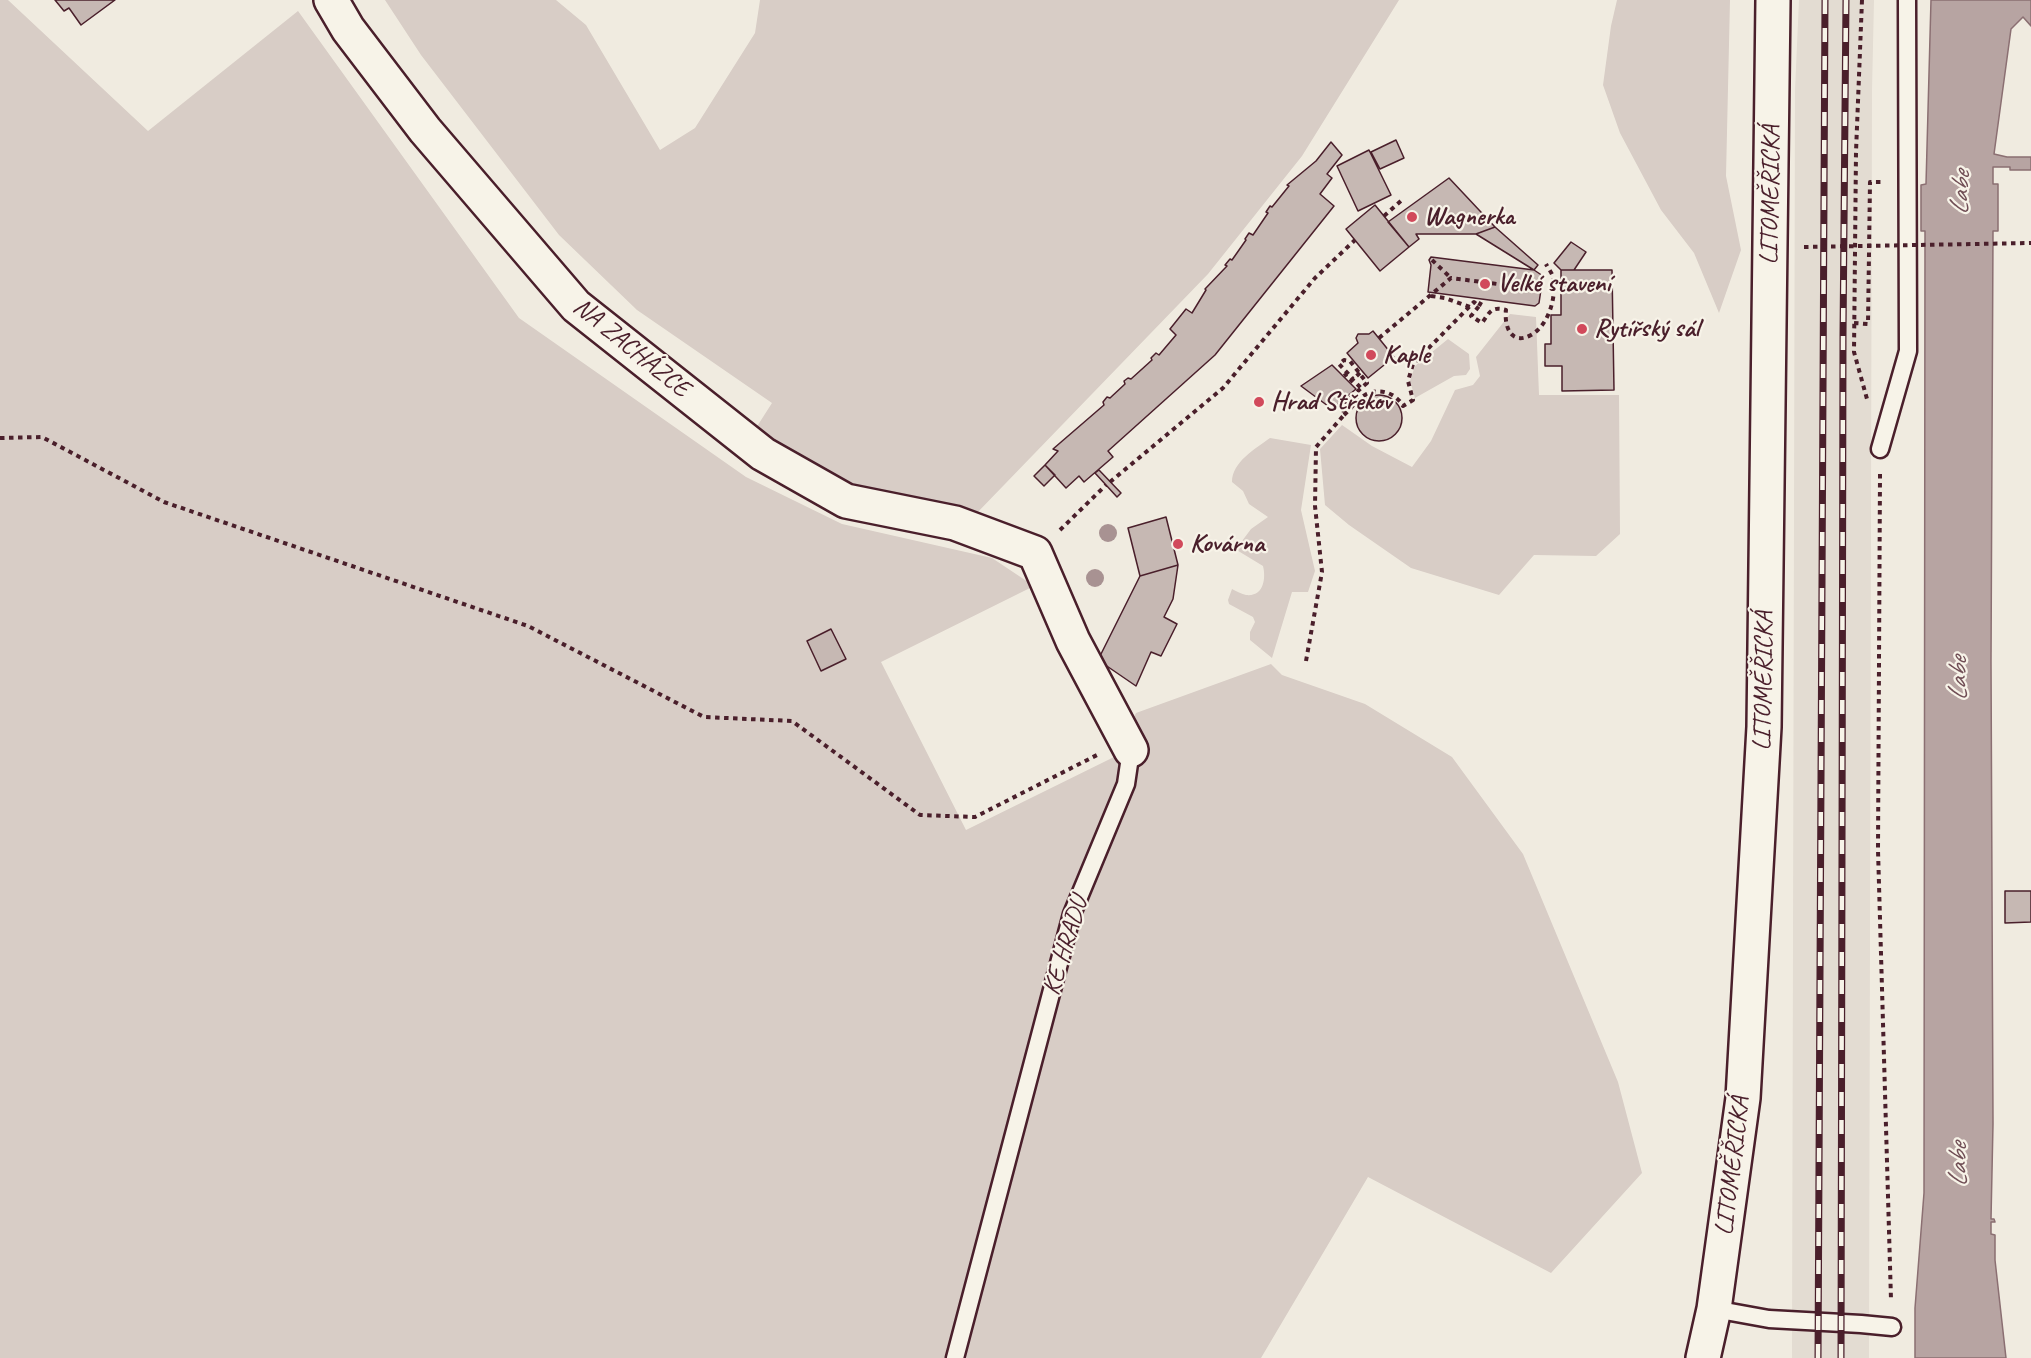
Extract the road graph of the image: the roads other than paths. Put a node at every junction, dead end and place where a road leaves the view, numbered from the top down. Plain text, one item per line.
1 (331, 0) edge
2 (1773, 0) edge
3 (1907, 0) edge
4 (1880, 449) road end
5 (1131, 750) joint
6 (1714, 1309) junction
7 (1892, 1327) road end
8 (955, 1358) edge
9 (1703, 1358) edge

1 - 5 main road, NA ZACHÁZCE
2 - 6 main road, LITOMĚŘICKÁ
3 - 4 lane
5 - 8 lane, KE HRADU
6 - 7 lane
6 - 9 main road, LITOMĚŘICKÁ

